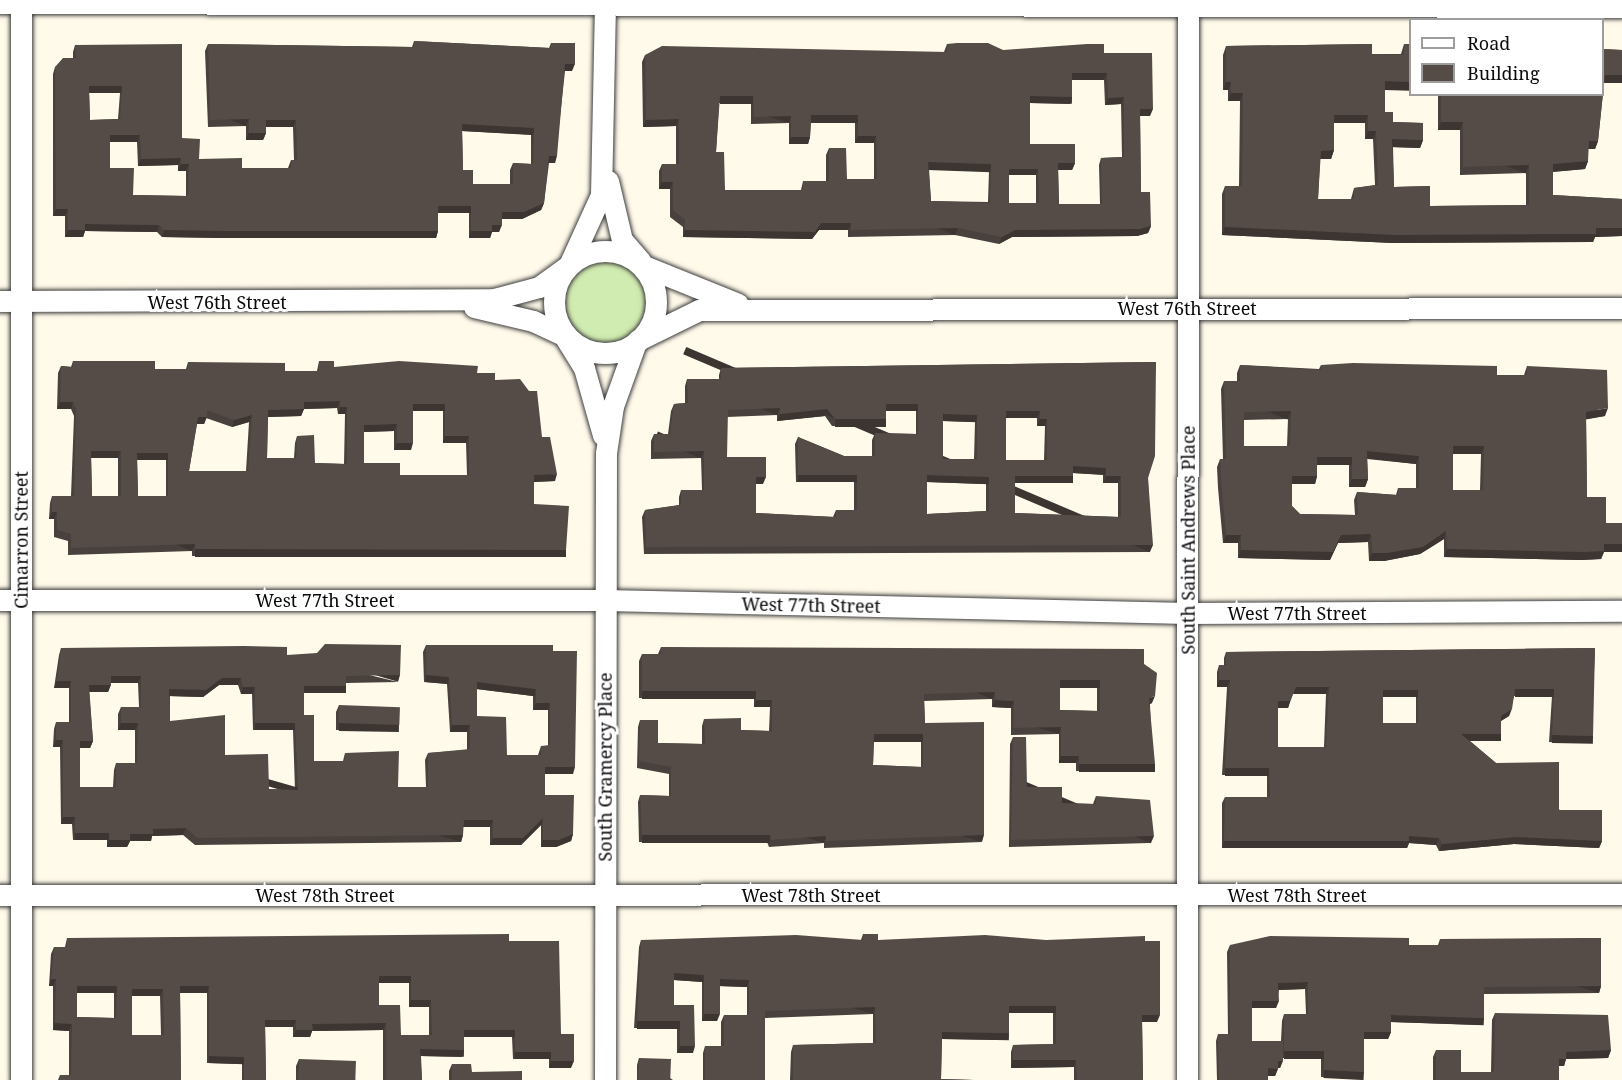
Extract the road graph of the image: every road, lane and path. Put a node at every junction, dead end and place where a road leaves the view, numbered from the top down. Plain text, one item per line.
1 (14, 2) edge
2 (605, 2) edge
3 (1188, 3) edge
4 (1622, 8) edge
5 (605, 149) junction
6 (644, 265) junction
7 (568, 266) junction
8 (11, 301) edge
9 (435, 302) junction
10 (1188, 308) junction
11 (1622, 308) edge
12 (753, 310) junction
13 (565, 337) junction
14 (637, 341) junction
15 (606, 453) junction
16 (11, 600) edge
17 (606, 600) junction
18 (1622, 611) edge
19 (1188, 613) junction
20 (1622, 894) edge
21 (0, 895) edge
22 (23, 895) junction
23 (605, 895) junction
24 (1187, 895) junction
25 (21, 1080) edge
26 (605, 1080) edge
27 (1187, 1080) edge

1 - 2 street
1 - 8 street, Cimarron Street
2 - 3 street
2 - 5 street
3 - 4 street
3 - 10 street, South Saint Andrews Place
5 - 6 street
5 - 7 street
6 - 7 street
6 - 12 street, West 76th Street
6 - 14 street
7 - 9 street, West 76th Street
7 - 13 street
8 - 9 street, West 76th Street
8 - 16 street, Cimarron Street
9 - 13 street, West 76th Street
10 - 11 street, West 76th Street
10 - 12 street, West 76th Street
10 - 19 street, South Saint Andrews Place
12 - 14 street, West 76th Street
13 - 14 street
13 - 15 street, South Gramercy Place
14 - 15 street, South Gramercy Place
15 - 17 street, South Gramercy Place
16 - 17 street, West 77th Street
16 - 22 street, Cimarron Street
17 - 19 street, West 77th Street
17 - 23 street, South Gramercy Place
18 - 19 street, West 77th Street
19 - 24 street, South Saint Andrews Place
20 - 24 street, West 78th Street
21 - 22 street, West 78th Street
22 - 23 street, West 78th Street
22 - 25 street, Cimarron Street
23 - 24 street, West 78th Street
23 - 26 street, South Gramercy Place
24 - 27 street, South Saint Andrews Place

